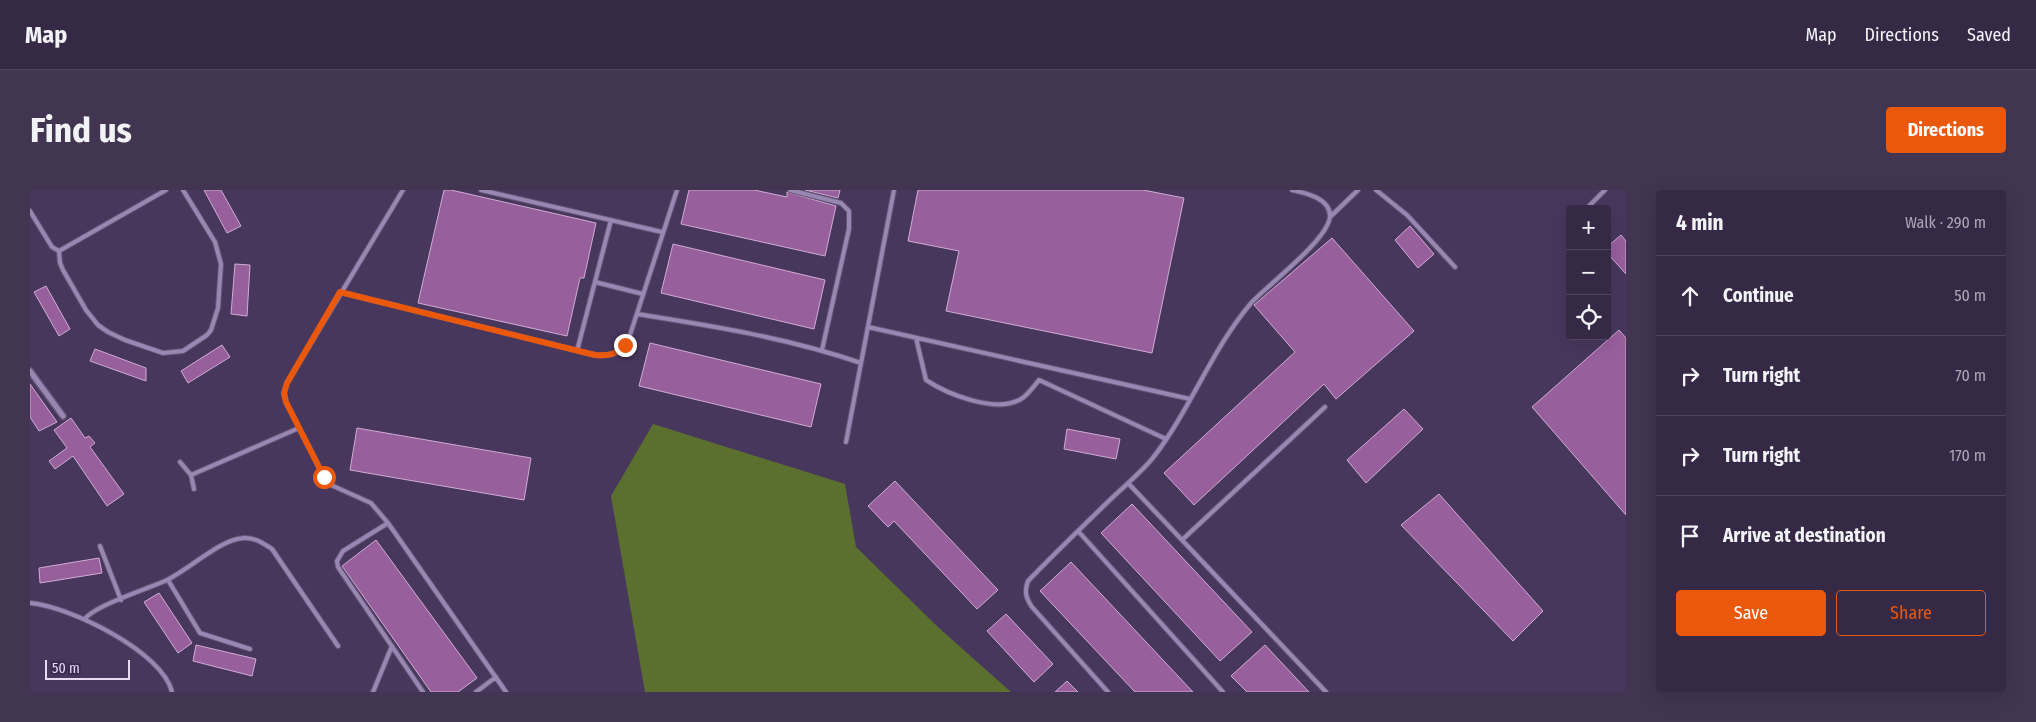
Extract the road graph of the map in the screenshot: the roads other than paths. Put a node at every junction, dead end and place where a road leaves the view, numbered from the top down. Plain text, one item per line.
1 (166, 190) edge
2 (183, 190) edge
3 (403, 190) edge
4 (481, 190) edge
5 (677, 190) edge
6 (790, 190) edge
7 (894, 190) edge
8 (1292, 190) edge
9 (1358, 190) edge
10 (1376, 190) edge
11 (1605, 190) edge
12 (1590, 205) edge
13 (30, 212) edge
14 (1330, 217) junction
15 (611, 220) junction
16 (662, 232) junction
17 (59, 251) junction
18 (1455, 267) dead end
19 (595, 282) junction
20 (340, 292) junction
21 (643, 294) junction
22 (636, 314) junction
23 (868, 327) junction
24 (916, 338) junction
25 (822, 350) junction
26 (577, 351) junction
27 (861, 364) junction
28 (30, 371) edge
29 (1190, 399) junction
30 (1326, 407) dead end
31 (62, 416) dead end
32 (299, 428) junction
33 (1166, 439) junction
34 (846, 442) dead end
35 (180, 462) dead end
36 (191, 475) junction
37 (1128, 483) junction
38 (194, 489) dead end
39 (388, 523) junction
40 (1078, 531) junction
41 (1182, 540) junction
42 (100, 546) dead end
43 (168, 580) junction
44 (121, 600) junction
45 (30, 603) edge
46 (86, 619) junction
47 (338, 646) dead end
48 (392, 646) junction
49 (250, 649) dead end
50 (496, 677) junction
51 (172, 692) edge
52 (373, 692) edge
53 (423, 692) edge
54 (476, 692) edge
55 (506, 692) edge
56 (1108, 692) edge
57 (1223, 692) edge
58 (1326, 692) edge

1 - 17 lane
2 - 17 lane
3 - 20 lane
4 - 15 lane
5 - 16 lane
6 - 25 lane
7 - 23 lane
8 - 14 lane
9 - 14 lane
10 - 18 lane
11 - 12 lane
13 - 17 lane
14 - 29 lane
15 - 16 lane
15 - 19 lane
16 - 21 lane
19 - 21 lane
19 - 26 lane
20 - 26 lane
20 - 32 lane
21 - 22 lane
22 - 25 lane
22 - 26 lane
23 - 24 lane
23 - 27 lane
24 - 29 lane
24 - 33 lane
25 - 27 lane
27 - 34 lane
28 - 31 street
29 - 33 lane
30 - 41 lane
32 - 36 lane
32 - 39 lane
33 - 37 lane
35 - 36 lane
36 - 38 lane
37 - 40 lane
37 - 41 lane
39 - 48 lane
39 - 50 lane
40 - 56 lane
40 - 57 lane
41 - 58 lane
42 - 44 lane
43 - 44 lane
43 - 47 lane
43 - 49 lane
44 - 46 lane
45 - 46 lane
46 - 51 lane
48 - 52 lane
48 - 53 lane
50 - 54 lane
50 - 55 lane

